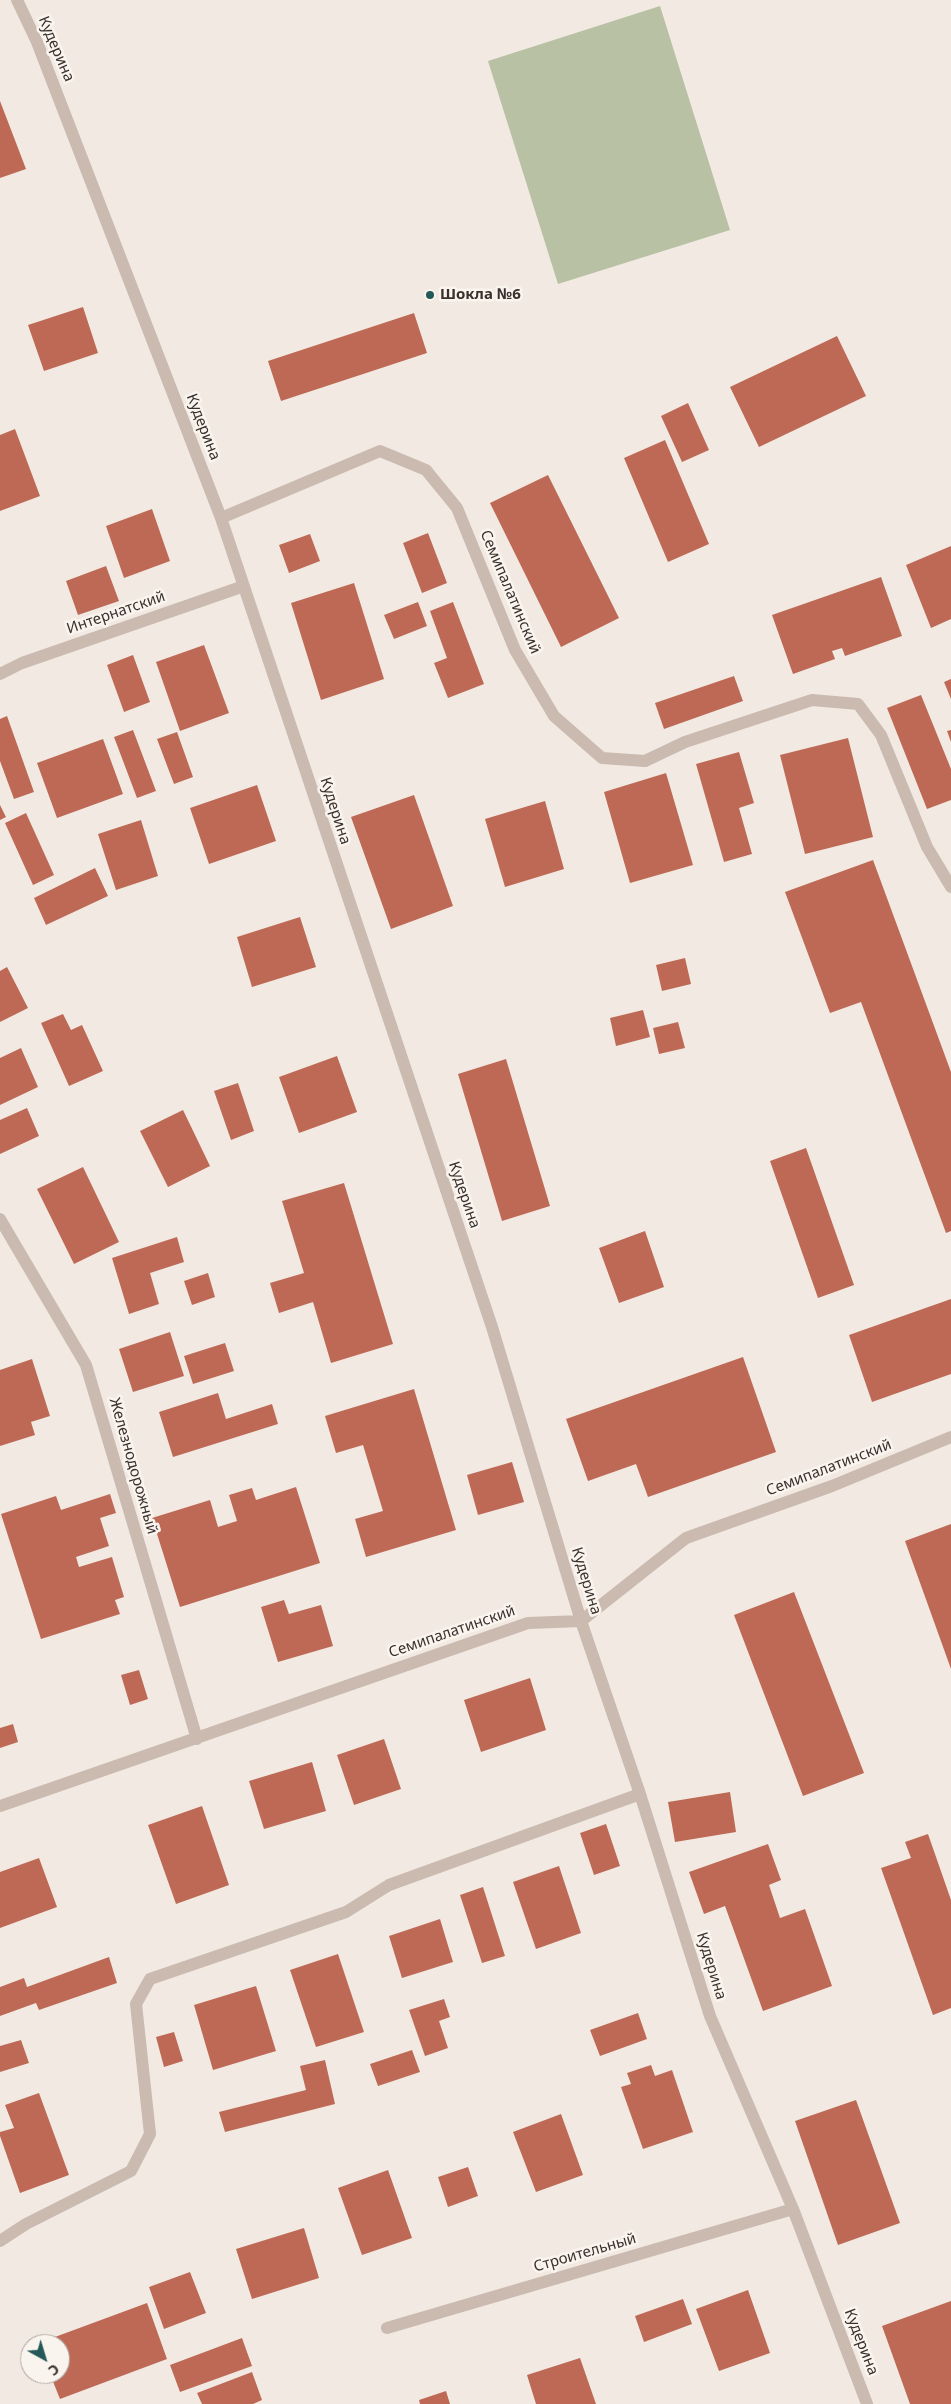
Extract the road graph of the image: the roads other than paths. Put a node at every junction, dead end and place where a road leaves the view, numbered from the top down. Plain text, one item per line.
1 (17, 0) edge
2 (220, 518) junction
3 (244, 586) junction
4 (0, 674) edge
5 (951, 888) edge
6 (0, 1219) edge
7 (951, 1437) edge
8 (581, 1621) junction
9 (197, 1739) junction
10 (640, 1794) junction
11 (0, 1806) edge
12 (793, 2209) junction
13 (0, 2241) edge
14 (387, 2328) dead end
15 (867, 2404) edge

1 - 2 street, Кудерина
2 - 3 street, Кудерина
2 - 5 street, Семипалатинский
3 - 4 street, Интернатский
3 - 8 street, Кудерина
6 - 9 street, Железнодорожный
7 - 8 street, Семипалатинский
8 - 9 street, Семипалатинский
8 - 10 street, Кудерина
9 - 11 street, Семипалатинский
10 - 12 street, Кудерина
10 - 13 street
12 - 14 street, Строительный
12 - 15 street, Кудерина

